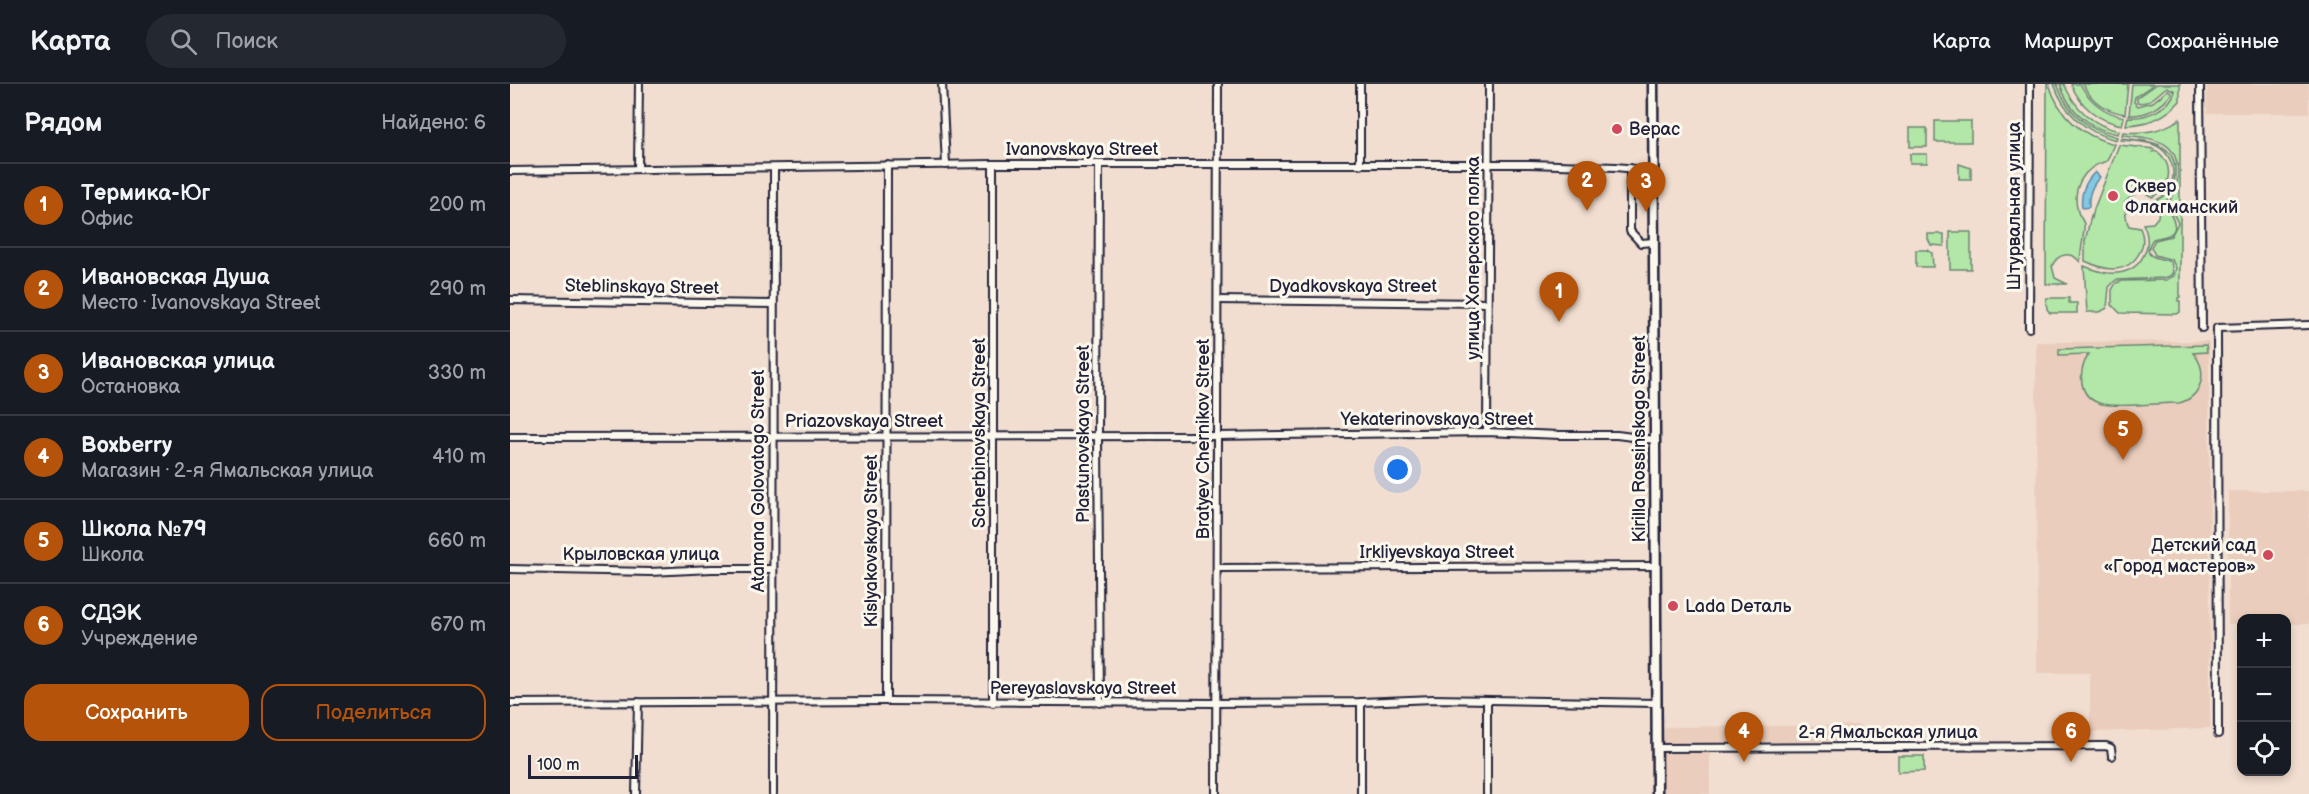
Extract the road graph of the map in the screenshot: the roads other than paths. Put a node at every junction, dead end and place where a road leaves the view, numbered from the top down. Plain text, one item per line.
1 (639, 84) edge
2 (942, 84) edge
3 (1218, 84) edge
4 (1360, 84) edge
5 (1489, 84) edge
6 (1653, 84) edge
7 (2030, 84) edge
8 (2200, 84) edge
9 (993, 164) junction
10 (1219, 164) junction
11 (887, 165) junction
12 (946, 165) junction
13 (1100, 165) junction
14 (1360, 165) junction
15 (1489, 165) junction
16 (1630, 168) junction
17 (638, 169) junction
18 (774, 169) junction
19 (510, 171) edge
20 (1654, 171) junction
21 (1654, 242) junction
22 (510, 300) edge
23 (1219, 300) junction
24 (1487, 303) junction
25 (773, 304) junction
26 (2309, 325) edge
27 (2029, 328) dead end
28 (2202, 328) dead end
29 (1487, 432) junction
30 (885, 435) junction
31 (772, 436) junction
32 (1218, 436) junction
33 (510, 437) edge
34 (994, 437) junction
35 (1098, 437) junction
36 (1655, 440) junction
37 (1656, 566) junction
38 (1218, 568) junction
39 (510, 569) edge
40 (772, 569) junction
41 (1486, 700) junction
42 (886, 701) junction
43 (638, 702) junction
44 (773, 702) junction
45 (1361, 702) junction
46 (510, 703) edge
47 (993, 703) junction
48 (1100, 703) junction
49 (1216, 703) junction
50 (1656, 703) junction
51 (2218, 734) dead end
52 (1657, 748) junction
53 (2112, 756) dead end
54 (636, 794) edge
55 (773, 794) edge
56 (1216, 794) edge
57 (1360, 794) edge
58 (1487, 794) edge
59 (1657, 794) edge

1 - 17 street
2 - 12 street
3 - 10 street, Bratyev Chernikov Street
4 - 14 street
5 - 15 street, улица Хоперского полка
6 - 20 main road, Kirilla Rossinskogo Street
7 - 27 street, Штурвальная улица
8 - 28 street
9 - 12 street, Ivanovskaya Street
9 - 13 street, Ivanovskaya Street
9 - 34 street, Scherbinovskaya Street
10 - 13 street, Ivanovskaya Street
10 - 14 street, Ivanovskaya Street
10 - 23 street, Bratyev Chernikov Street
11 - 12 street, Ivanovskaya Street
11 - 18 street, Ivanovskaya Street
11 - 30 street, Kislyakovskaya Street
13 - 35 street, Plastunovskaya Street
14 - 15 street, Ivanovskaya Street
15 - 16 street, Ivanovskaya Street
15 - 24 street, улица Хоперского полка
16 - 20 street, Ivanovskaya Street
16 - 21 street
17 - 18 street, Ivanovskaya Street
17 - 19 street, Ivanovskaya Street
18 - 25 street, Atamana Golovatogo Street
20 - 21 main road, Kirilla Rossinskogo Street
21 - 36 main road, Kirilla Rossinskogo Street
22 - 25 street, Steblinskaya Street
23 - 24 street, Dyadkovskaya Street
23 - 32 street, Bratyev Chernikov Street
24 - 29 street, улица Хоперского полка
25 - 31 street, Atamana Golovatogo Street
26 - 51 street
29 - 32 street, Yekaterinovskaya Street
29 - 36 street, Yekaterinovskaya Street
30 - 31 street, Priazovskaya Street
30 - 34 street, Priazovskaya Street
30 - 42 street, Kislyakovskaya Street
31 - 33 street, Priazovskaya Street
31 - 40 street, Atamana Golovatogo Street
32 - 35 street, Priazovskaya Street
32 - 38 street, Bratyev Chernikov Street
34 - 35 street, Priazovskaya Street
34 - 47 street, Scherbinovskaya Street
35 - 48 street, Plastunovskaya Street
36 - 37 main road, Kirilla Rossinskogo Street
37 - 38 street, Irkliyevskaya Street
37 - 50 main road, Kirilla Rossinskogo Street
38 - 49 street, Bratyev Chernikov Street
39 - 40 street, Крыловская улица
40 - 44 street, Atamana Golovatogo Street
41 - 45 street, Pereyaslavskaya Street
41 - 50 street, Pereyaslavskaya Street
41 - 58 street
42 - 44 street, Pereyaslavskaya Street
42 - 47 street, Pereyaslavskaya Street
43 - 44 street, Pereyaslavskaya Street
43 - 46 street, Pereyaslavskaya Street
43 - 54 street
44 - 55 street, Atamana Golovatogo Street
45 - 49 street, Pereyaslavskaya Street
45 - 57 street
47 - 48 street, Pereyaslavskaya Street
48 - 49 street, Pereyaslavskaya Street
49 - 56 street, Bratyev Chernikov Street
50 - 52 main road, Kirilla Rossinskogo Street
52 - 53 street, 2-я Ямальская улица
52 - 59 main road, Kirilla Rossinskogo Street

